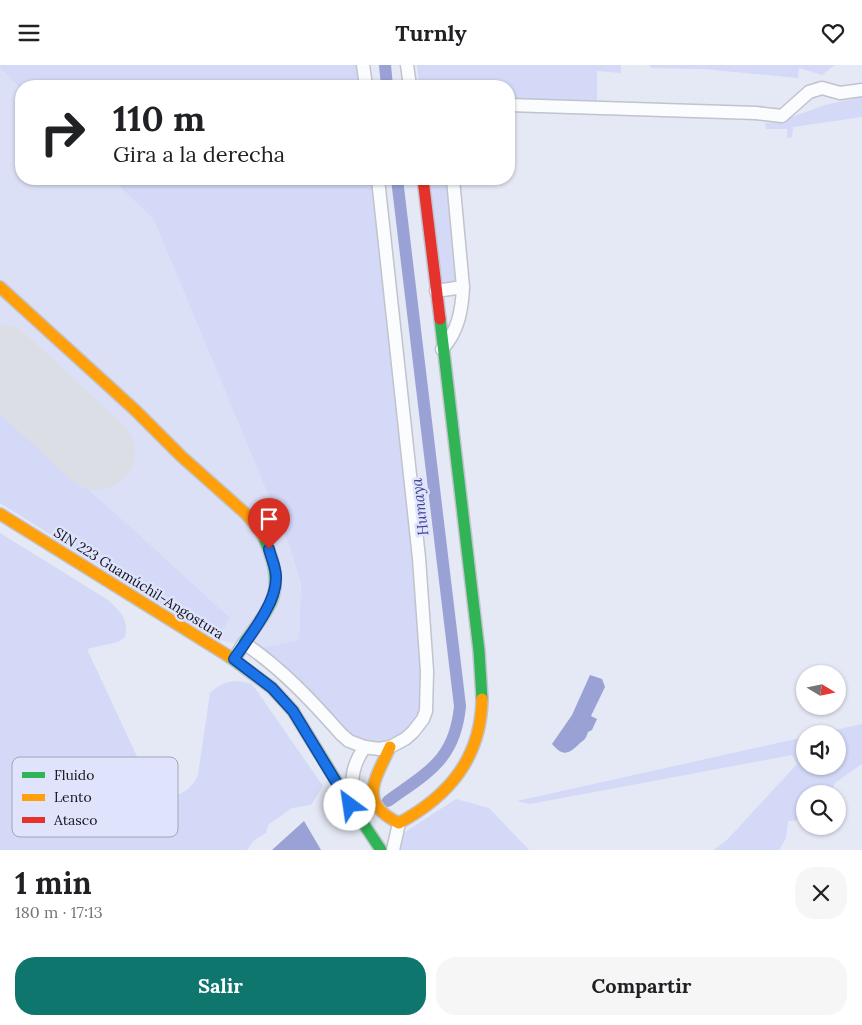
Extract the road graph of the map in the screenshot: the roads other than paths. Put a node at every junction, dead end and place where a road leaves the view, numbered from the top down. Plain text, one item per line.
1 (363, 65) edge
2 (408, 65) edge
3 (365, 80) edge
4 (409, 80) edge
5 (862, 90) edge
6 (515, 105) edge
7 (379, 185) edge
8 (424, 185) edge
9 (454, 185) edge
10 (0, 287) edge
11 (463, 287) junction
12 (436, 291) junction
13 (442, 349) junction
14 (0, 514) edge
15 (244, 643) junction
16 (234, 659) junction
17 (366, 747) junction
18 (390, 747) junction
19 (350, 805) junction
20 (399, 823) junction
21 (381, 850) edge
22 (393, 850) edge

1 - 3 street
2 - 4 street
5 - 6 street
7 - 18 street
8 - 12 street
9 - 11 street
10 - 15 street
11 - 12 street
11 - 13 street
12 - 13 street
13 - 20 street
14 - 16 street, SIN 223 Guamúchil-Angostura
15 - 16 street
15 - 17 street
16 - 19 street, SIN 223 Guamúchil-Angostura
17 - 18 street
17 - 19 street
18 - 20 street
19 - 21 street, SIN 223 Guamúchil-Angostura
20 - 22 street

